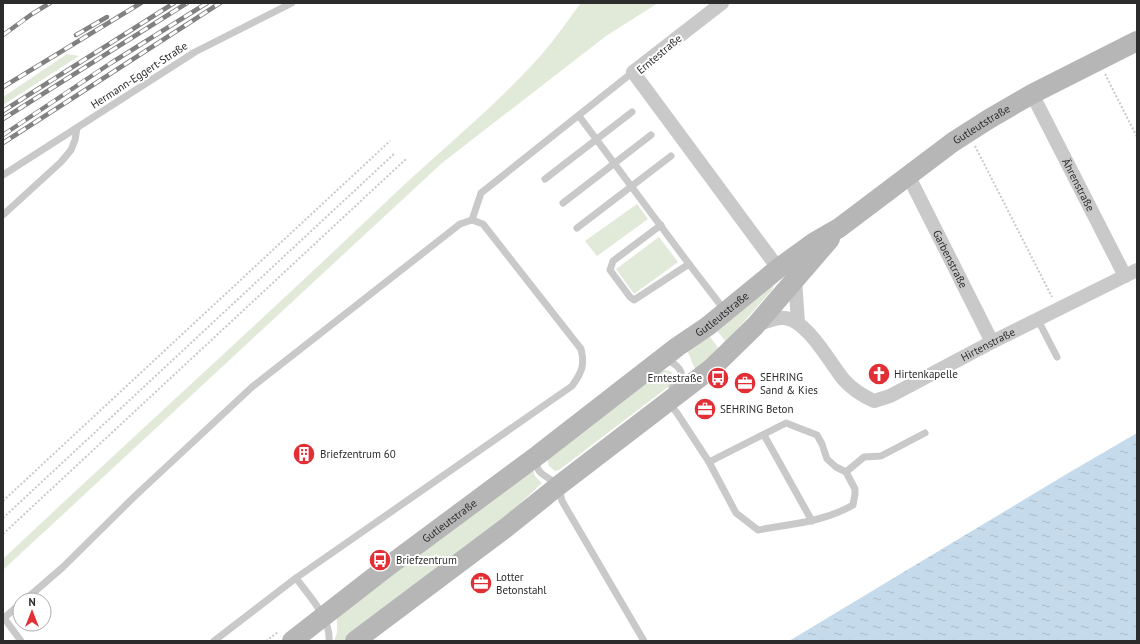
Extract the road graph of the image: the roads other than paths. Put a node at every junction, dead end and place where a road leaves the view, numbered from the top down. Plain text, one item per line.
1 (292, 3) edge
2 (722, 3) edge
3 (1137, 41) edge
4 (633, 72) junction
5 (1032, 94) junction
6 (632, 112) dead end
7 (579, 116) junction
8 (76, 128) junction
9 (651, 135) dead end
10 (596, 139) junction
11 (671, 156) dead end
12 (614, 163) junction
13 (3, 175) edge
14 (908, 175) junction
15 (545, 179) dead end
16 (631, 185) junction
17 (563, 203) dead end
18 (3, 215) edge
19 (472, 220) junction
20 (661, 226) junction
21 (577, 228) dead end
22 (689, 264) junction
23 (1131, 273) edge
24 (785, 278) junction
25 (727, 311) junction
26 (1038, 320) junction
27 (798, 323) junction
28 (755, 326) junction
29 (992, 342) junction
30 (1057, 357) dead end
31 (663, 359) junction
32 (668, 402) junction
33 (925, 433) dead end
34 (764, 434) junction
35 (538, 455) junction
36 (709, 462) junction
37 (846, 472) junction
38 (558, 486) junction
39 (812, 521) junction
40 (296, 578) junction
41 (34, 592) edge
42 (12, 611) edge
43 (324, 616) junction
44 (12, 629) edge
45 (14, 632) edge
46 (21, 641) edge
47 (214, 641) edge
48 (292, 641) edge
49 (329, 641) edge
50 (355, 641) edge
51 (644, 641) edge

1 - 8 lane, Hermann-Eggert-Straße
2 - 4 street, Erntestraße
3 - 5 main road, Gutleutstraße
4 - 7 lane
4 - 24 street, Erntestraße
5 - 14 main road, Gutleutstraße
5 - 23 street, Ährenstraße
6 - 10 lane
7 - 10 lane
7 - 19 lane
8 - 13 lane, Hermann-Eggert-Straße
8 - 18 lane
9 - 12 lane
10 - 12 lane
10 - 15 lane
11 - 16 lane
12 - 16 lane
12 - 17 lane
14 - 24 main road, Gutleutstraße
14 - 29 street, Garbenstraße
16 - 20 lane
16 - 21 lane
19 - 40 lane
19 - 41 lane
20 - 22 lane
20 - 22 lane
22 - 25 lane
23 - 26 street, Hirtenstraße
24 - 25 main road, Gutleutstraße
24 - 27 street
24 - 28 main road, Gutleutstraße
25 - 31 main road, Gutleutstraße
26 - 29 street, Hirtenstraße
26 - 30 lane
27 - 28 street
27 - 29 street, Hirtenstraße
28 - 32 main road, Gutleutstraße
31 - 32 lane
31 - 35 main road, Gutleutstraße
32 - 36 lane
32 - 38 main road, Gutleutstraße
33 - 37 lane
34 - 36 lane
34 - 37 lane
34 - 39 lane
35 - 38 lane
35 - 43 main road, Gutleutstraße
36 - 39 lane
37 - 39 lane
38 - 50 main road, Gutleutstraße
38 - 51 lane
40 - 43 lane
40 - 47 lane
42 - 44 lane
43 - 48 main road, Gutleutstraße
43 - 49 lane
45 - 46 lane

